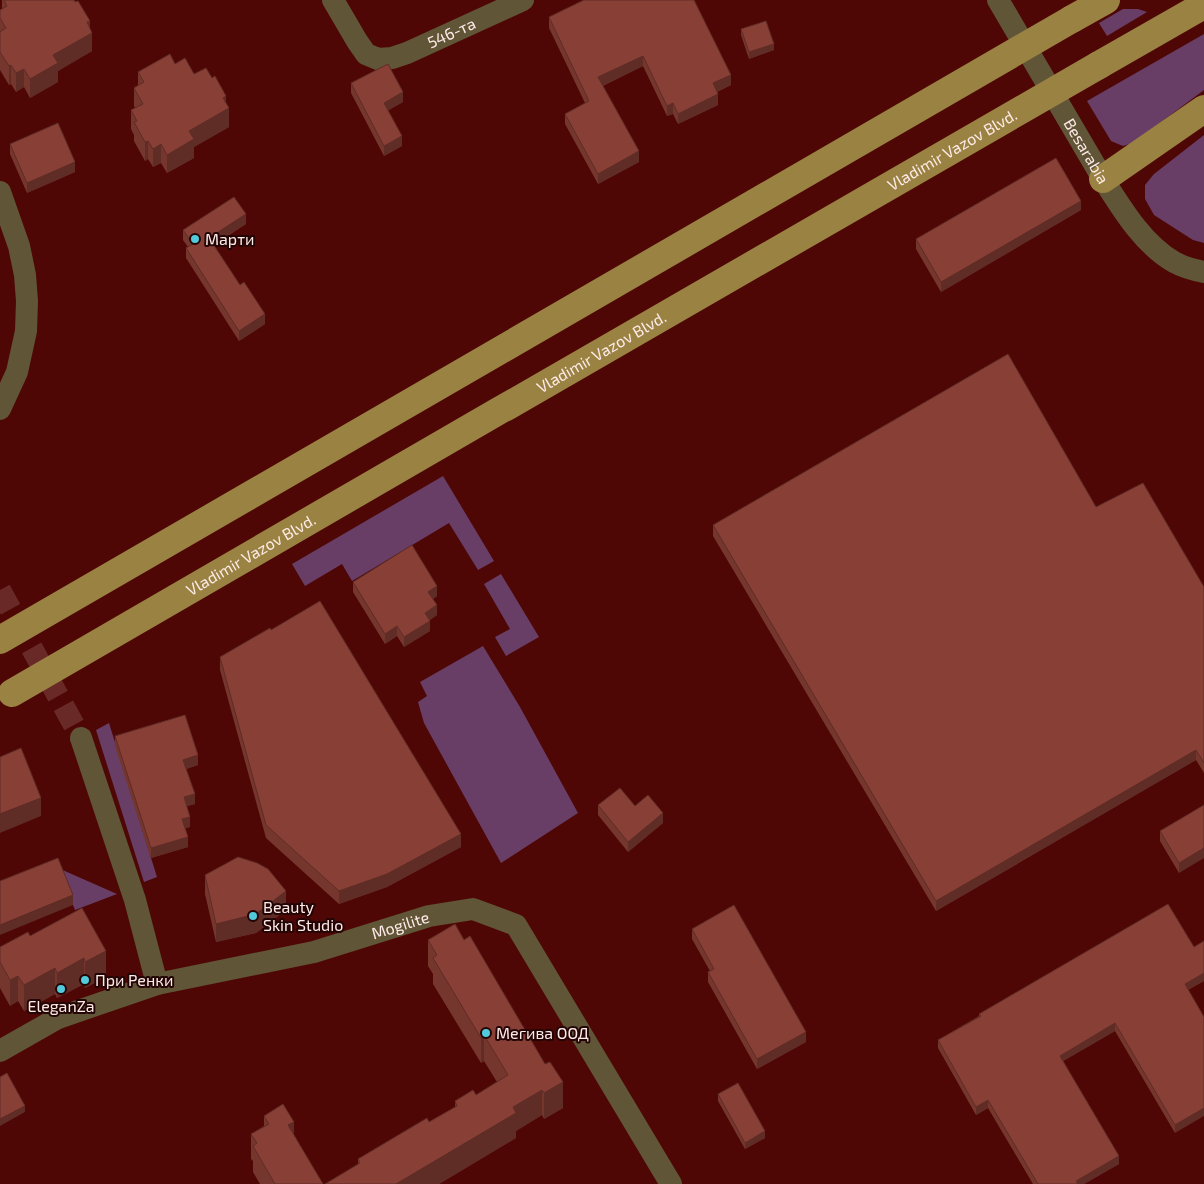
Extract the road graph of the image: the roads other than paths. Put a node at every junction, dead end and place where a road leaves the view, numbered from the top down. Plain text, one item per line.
1 (333, 0) edge
2 (523, 0) edge
3 (998, 0) edge
4 (1106, 0) edge
5 (1204, 5) edge
6 (1204, 109) edge
7 (1103, 180) junction
8 (0, 192) edge
9 (1204, 272) edge
10 (0, 409) edge
11 (0, 640) edge
12 (6, 696) edge
13 (81, 738) tunnel mouth
14 (157, 984) junction
15 (0, 1051) edge
16 (670, 1184) edge

1 - 2 street, 546-та
3 - 7 street, Besarabia
4 - 11 main road, bridge
5 - 12 main road, Vladimir Vazov Blvd., bridge
6 - 7 main road
7 - 9 street, Besarabia
8 - 10 street
13 - 14 street
14 - 15 street, Mogilite
14 - 16 street, Mogilite

